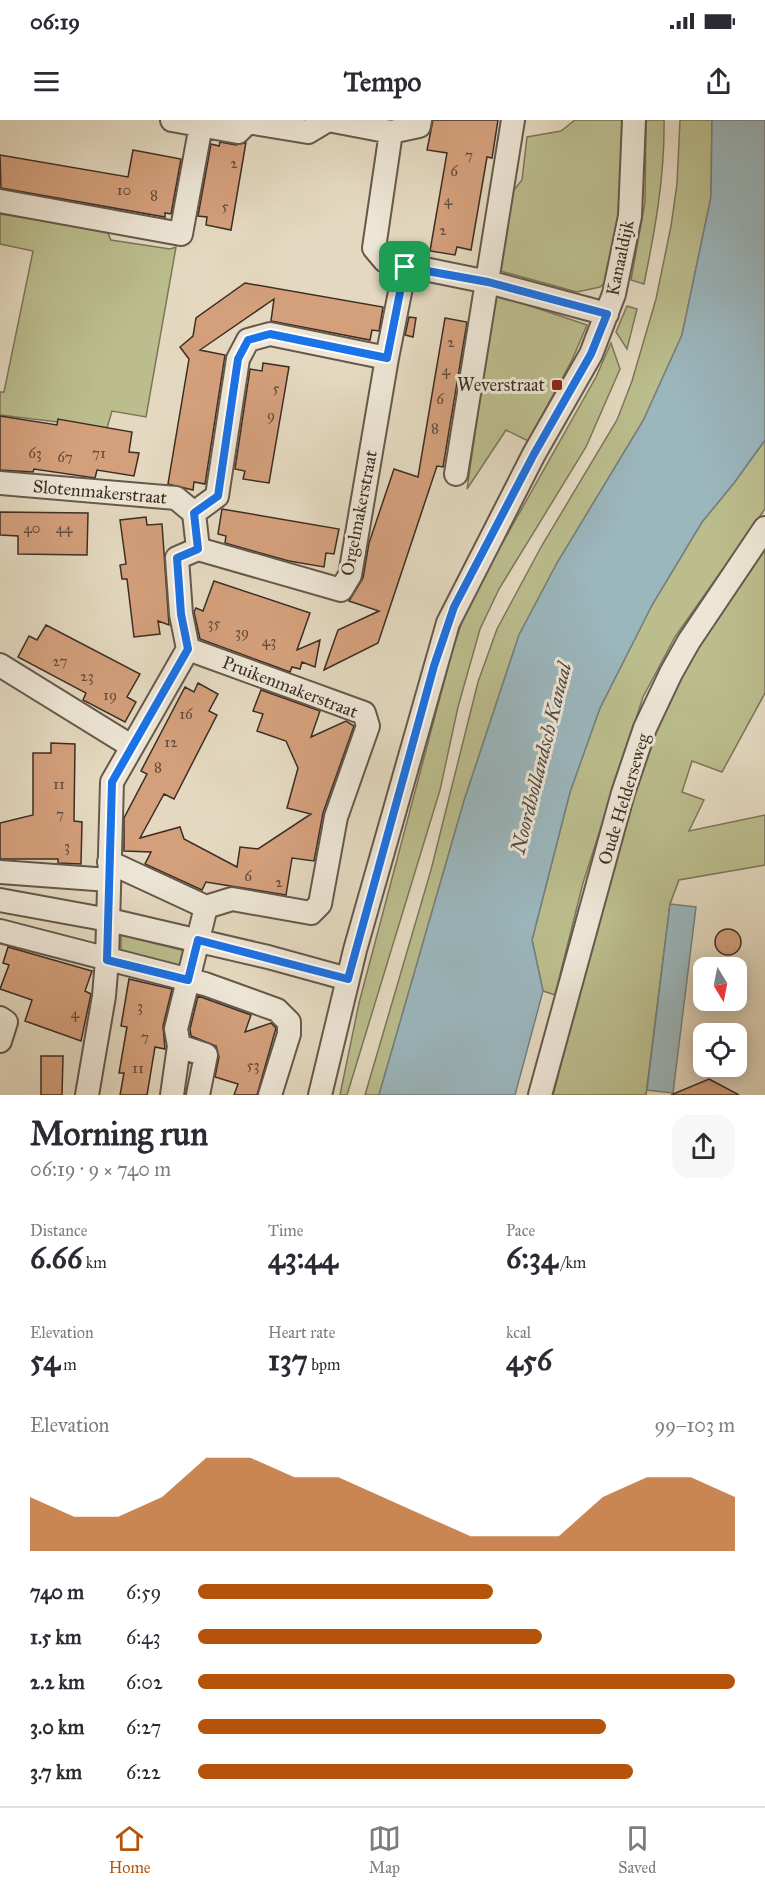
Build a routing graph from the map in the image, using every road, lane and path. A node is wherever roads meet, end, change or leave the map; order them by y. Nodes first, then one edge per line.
1 (172, 120) edge
2 (328, 120) edge
3 (420, 120) edge
4 (513, 120) edge
5 (634, 120) edge
6 (201, 125) junction
7 (392, 132) junction
8 (0, 201) edge
9 (405, 267) junction
10 (488, 282) junction
11 (607, 314) junction
12 (387, 358) junction
13 (456, 474) dead end
14 (0, 483) edge
15 (194, 513) junction
16 (765, 528) edge
17 (198, 549) junction
18 (188, 649) junction
19 (0, 665) edge
20 (131, 746) junction
21 (109, 871) junction
22 (0, 872) edge
23 (0, 900) edge
24 (206, 906) junction
25 (109, 920) junction
26 (0, 931) edge
27 (198, 940) junction
28 (107, 960) junction
29 (348, 979) junction
30 (188, 980) junction
31 (0, 1018) edge
32 (0, 1041) edge
33 (179, 1046) junction
34 (87, 1095) edge
35 (172, 1095) edge
36 (198, 1095) edge
37 (270, 1095) edge
38 (320, 1095) edge
39 (540, 1095) edge

1 - 6 street
2 - 6 street
2 - 7 street
3 - 7 street
4 - 10 street
5 - 11 street, Kanaaldijk
6 - 8 street
7 - 9 street
9 - 10 street
9 - 12 street, Orgelmakerstraat
10 - 11 street
10 - 13 street
11 - 29 street, Kanaaldijk
12 - 15 street
12 - 17 street, Orgelmakerstraat
14 - 15 street, Slotenmakerstraat
15 - 17 street
16 - 39 street, Oude Helderseweg
17 - 18 street
18 - 20 street
18 - 24 street, Pruikenmakerstraat
19 - 20 street
20 - 21 street
21 - 22 street
21 - 24 street
21 - 25 street
23 - 25 street
24 - 27 street
25 - 27 street
25 - 28 street
26 - 28 street
27 - 29 street
27 - 30 street
28 - 30 street
28 - 34 street
29 - 38 street, Kanaaldijk
30 - 33 street
30 - 37 street
31 - 32 street
33 - 35 street
33 - 36 street

